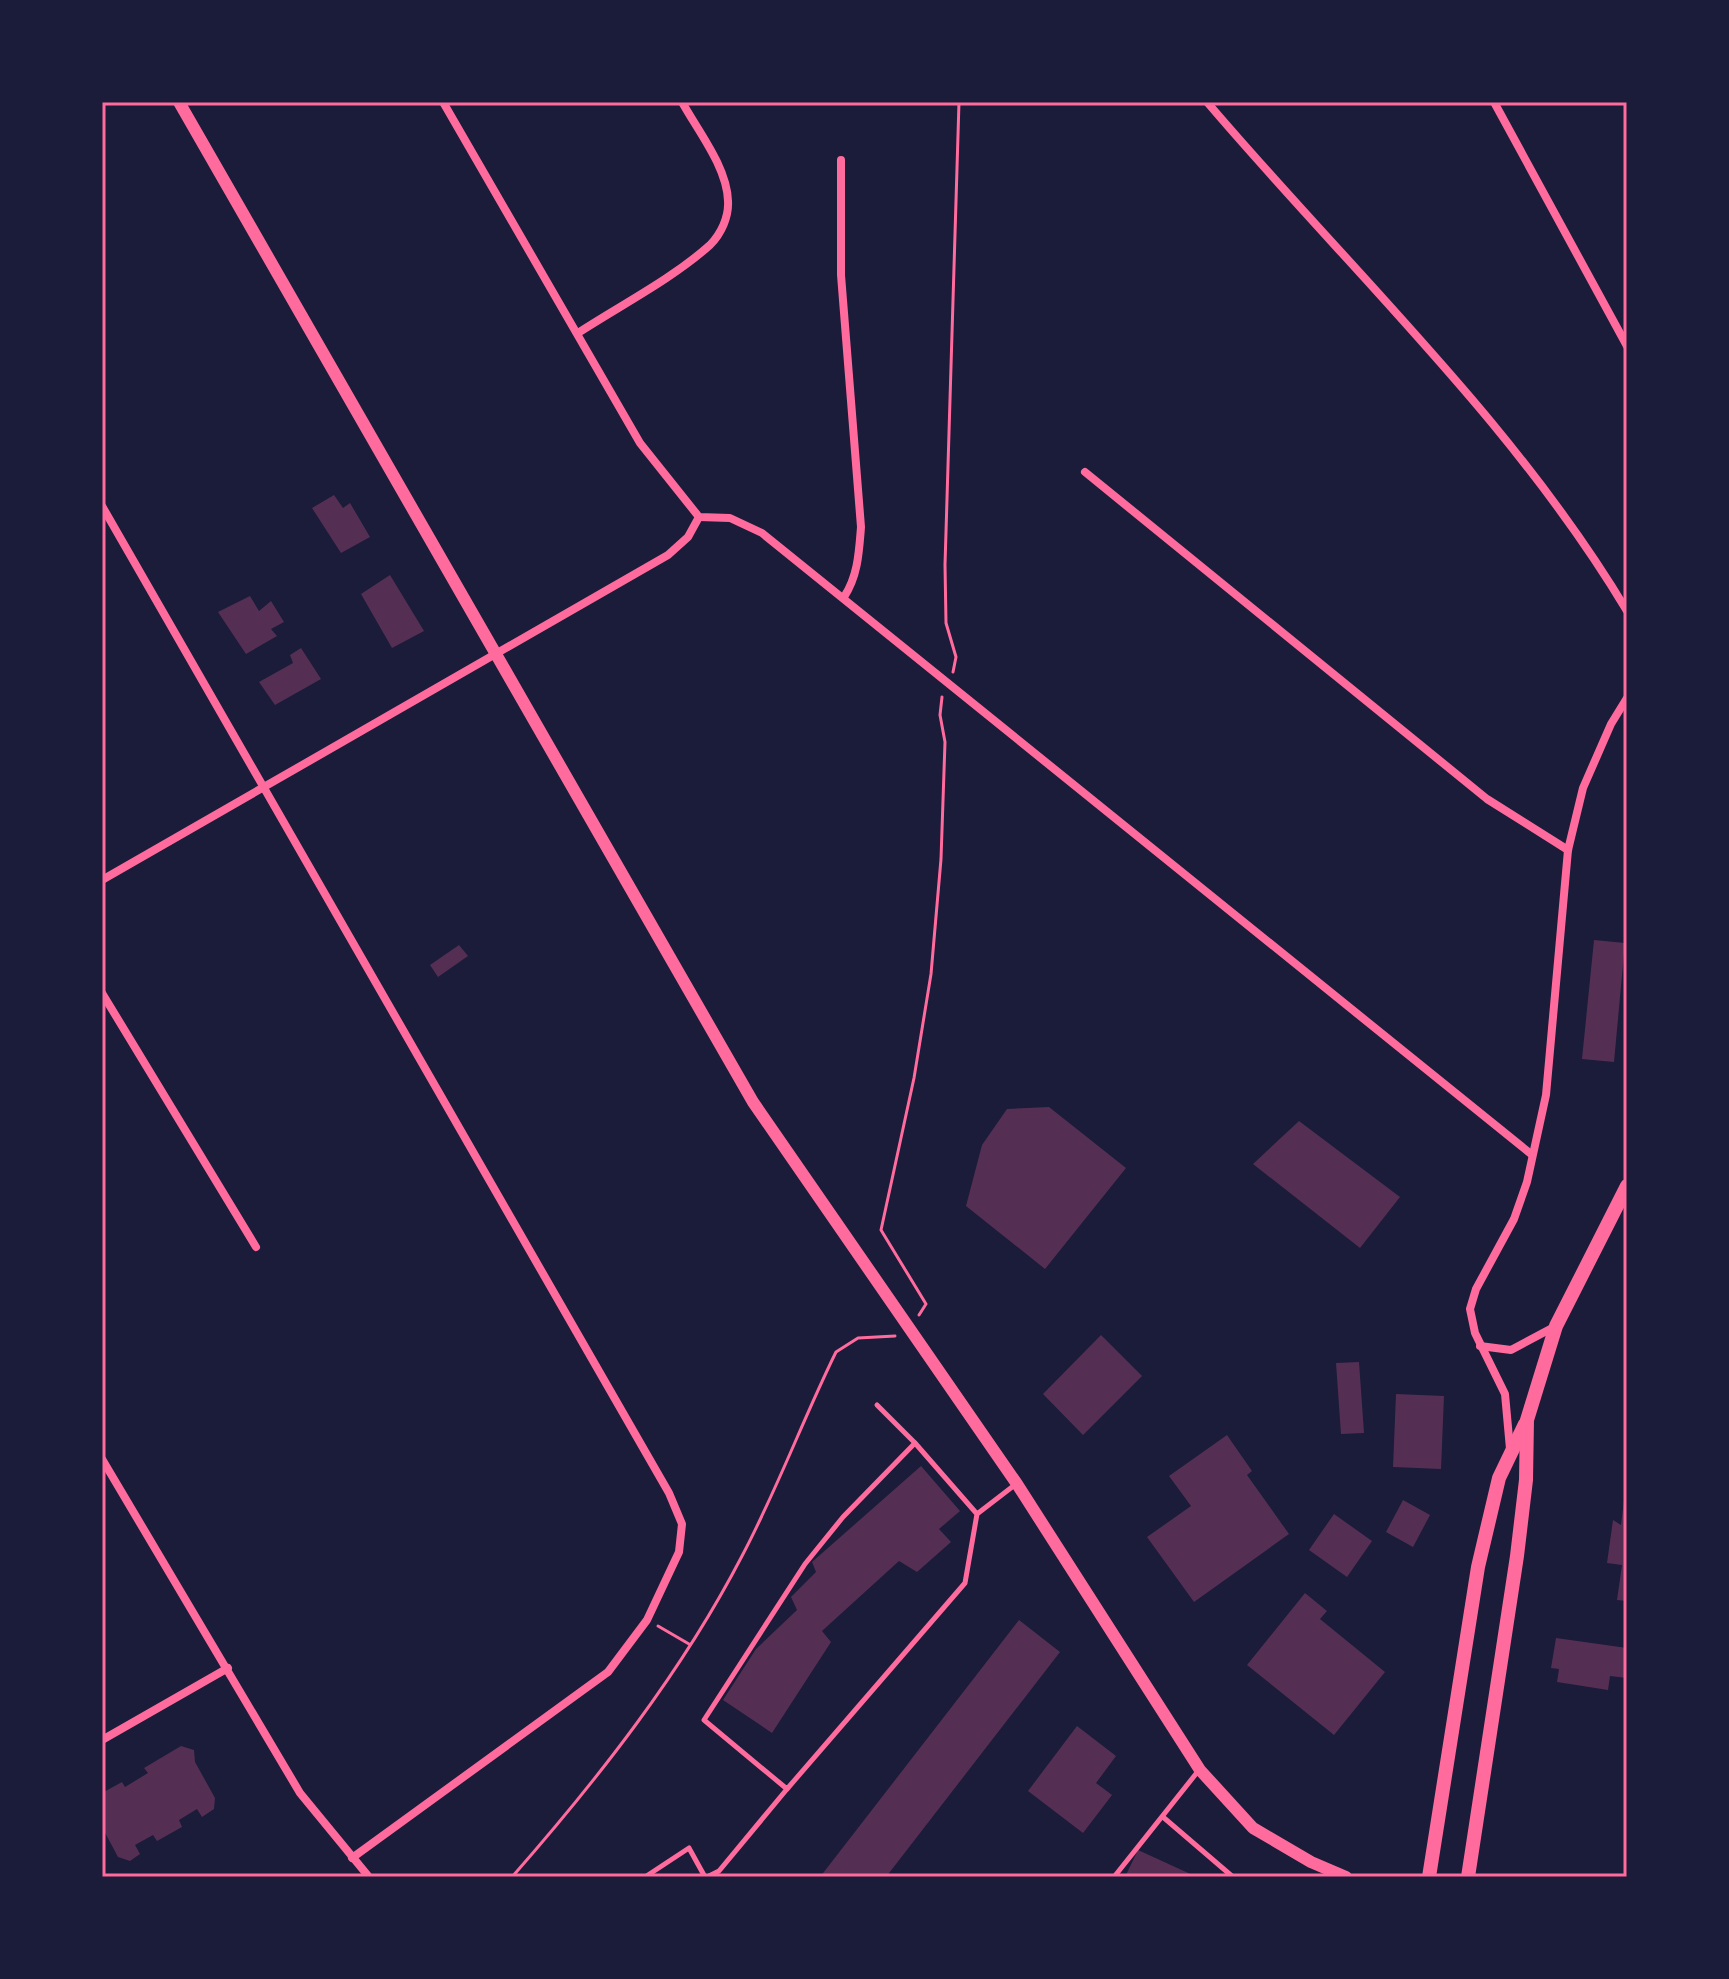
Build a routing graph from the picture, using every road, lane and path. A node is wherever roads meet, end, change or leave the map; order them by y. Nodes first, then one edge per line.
1 (179, 102) edge
2 (443, 102) edge
3 (682, 102) edge
4 (959, 102) edge
5 (1207, 102) edge
6 (1494, 102) edge
7 (841, 160) dead end
8 (578, 333) junction
9 (1627, 346) edge
10 (1085, 472) dead end
11 (102, 506) edge
12 (699, 517) junction
13 (844, 597) junction
14 (1627, 611) edge
15 (493, 654) junction
16 (954, 670) dead end
17 (943, 696) dead end
18 (1627, 698) edge
19 (264, 789) junction
20 (1568, 850) junction
21 (102, 880) edge
22 (102, 993) edge
23 (1531, 1154) junction
24 (1627, 1186) edge
25 (256, 1247) dead end
26 (918, 1315) dead end
27 (1556, 1326) junction
28 (894, 1337) dead end
29 (1480, 1346) junction
30 (877, 1405) dead end
31 (1527, 1420) junction
32 (915, 1443) junction
33 (1510, 1451) junction
34 (102, 1459) edge
35 (1017, 1484) junction
36 (977, 1514) junction
37 (647, 1620) junction
38 (689, 1644) junction
39 (228, 1668) junction
40 (102, 1740) edge
41 (1200, 1770) junction
42 (787, 1789) junction
43 (1163, 1817) junction
44 (352, 1858) junction
45 (369, 1877) edge
46 (512, 1877) edge
47 (645, 1877) edge
48 (706, 1877) edge
49 (1114, 1877) edge
50 (1233, 1877) edge
51 (1346, 1877) edge
52 (1429, 1877) edge
53 (1468, 1877) edge

1 - 15 street
2 - 8 street
3 - 8 street
4 - 16 path
5 - 14 street
6 - 9 street
7 - 13 street
8 - 12 street
10 - 20 street
11 - 19 street
12 - 13 street
12 - 15 street
13 - 23 street
15 - 19 street
15 - 35 street
17 - 26 path
18 - 20 street
19 - 21 street
19 - 37 street
20 - 23 street
22 - 25 street
23 - 29 street
24 - 27 main road
27 - 29 street
27 - 31 main road
28 - 38 path
29 - 33 street
30 - 32 lane
31 - 33 main road
31 - 53 main road
32 - 36 lane
32 - 42 lane
33 - 52 main road
34 - 39 street
35 - 36 lane
35 - 41 street
36 - 42 lane
37 - 38 path
37 - 44 street
38 - 46 path
39 - 40 street
39 - 44 street
41 - 43 lane
41 - 51 street
42 - 48 lane
43 - 49 lane
43 - 50 lane
44 - 45 street
47 - 48 lane

